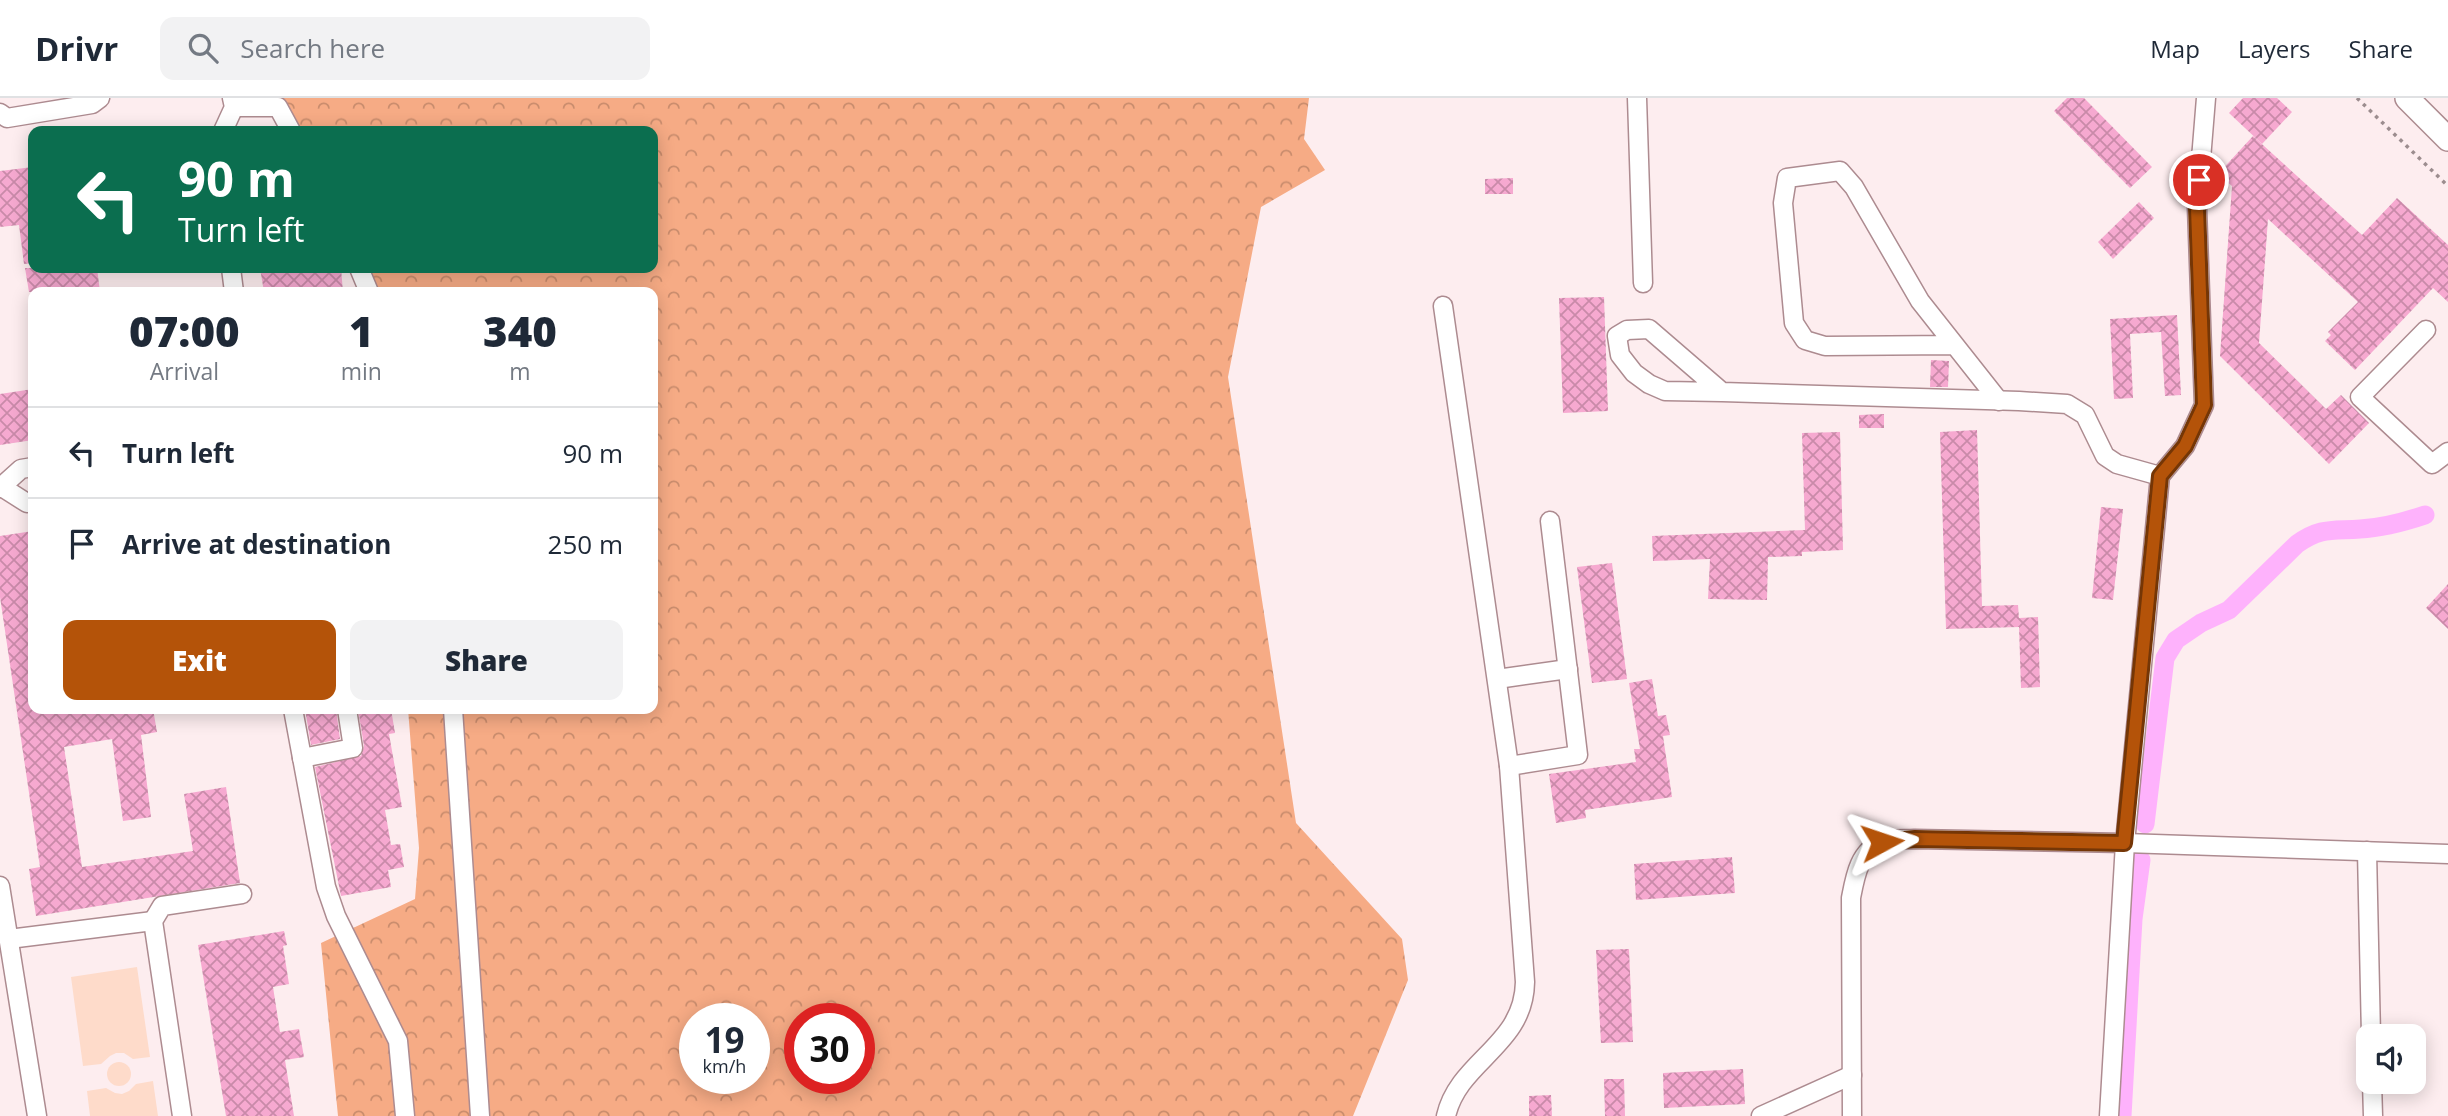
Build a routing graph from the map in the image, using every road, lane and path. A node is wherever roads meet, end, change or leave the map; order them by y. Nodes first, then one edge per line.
1 (100, 98) edge
2 (1637, 98) edge
3 (2206, 98) edge
4 (2357, 98) edge
5 (2407, 98) edge
6 (233, 103) edge
7 (0, 113) edge
8 (225, 126) edge
9 (288, 126) edge
10 (2448, 139) edge
11 (2448, 186) edge
12 (1643, 283) dead end
13 (1443, 306) dead end
14 (2426, 330) dead end
15 (1954, 345) junction
16 (1722, 392) junction
17 (1999, 401) junction
18 (2448, 452) edge
19 (28, 468) edge
20 (2160, 476) junction
21 (1, 488) edge
22 (28, 503) edge
23 (1550, 521) dead end
24 (1568, 669) junction
25 (1497, 679) junction
26 (294, 714) edge
27 (348, 714) edge
28 (453, 714) edge
29 (302, 758) junction
30 (1509, 766) junction
31 (2124, 843) junction
32 (2367, 850) junction
33 (2448, 854) edge
34 (0, 886) edge
35 (242, 894) dead end
36 (153, 921) junction
37 (9, 939) junction
38 (2371, 1024) edge
39 (1852, 1075) junction
40 (2372, 1094) edge
41 (37, 1116) edge
42 (182, 1116) edge
43 (405, 1116) edge
44 (480, 1116) edge
45 (1446, 1116) edge
46 (1761, 1116) edge
47 (1852, 1116) edge
48 (2109, 1116) edge
49 (2373, 1116) edge

1 - 7 street
2 - 12 street
3 - 20 street
4 - 11 path
5 - 10 main road
6 - 8 street
6 - 9 street
13 - 25 street
14 - 18 street
15 - 15 street
15 - 17 street
16 - 16 street
16 - 17 street
17 - 20 street
19 - 21 street
20 - 31 street
21 - 22 street
23 - 24 street
24 - 25 street
24 - 30 street
25 - 30 street
26 - 29 street
27 - 29 street
28 - 44 street
29 - 43 street
30 - 45 street
31 - 32 street
31 - 39 street
31 - 48 street
32 - 33 street
32 - 38 street
34 - 37 street
35 - 36 street
36 - 37 street
36 - 42 street
37 - 41 street
39 - 46 street
39 - 47 street
40 - 49 street

